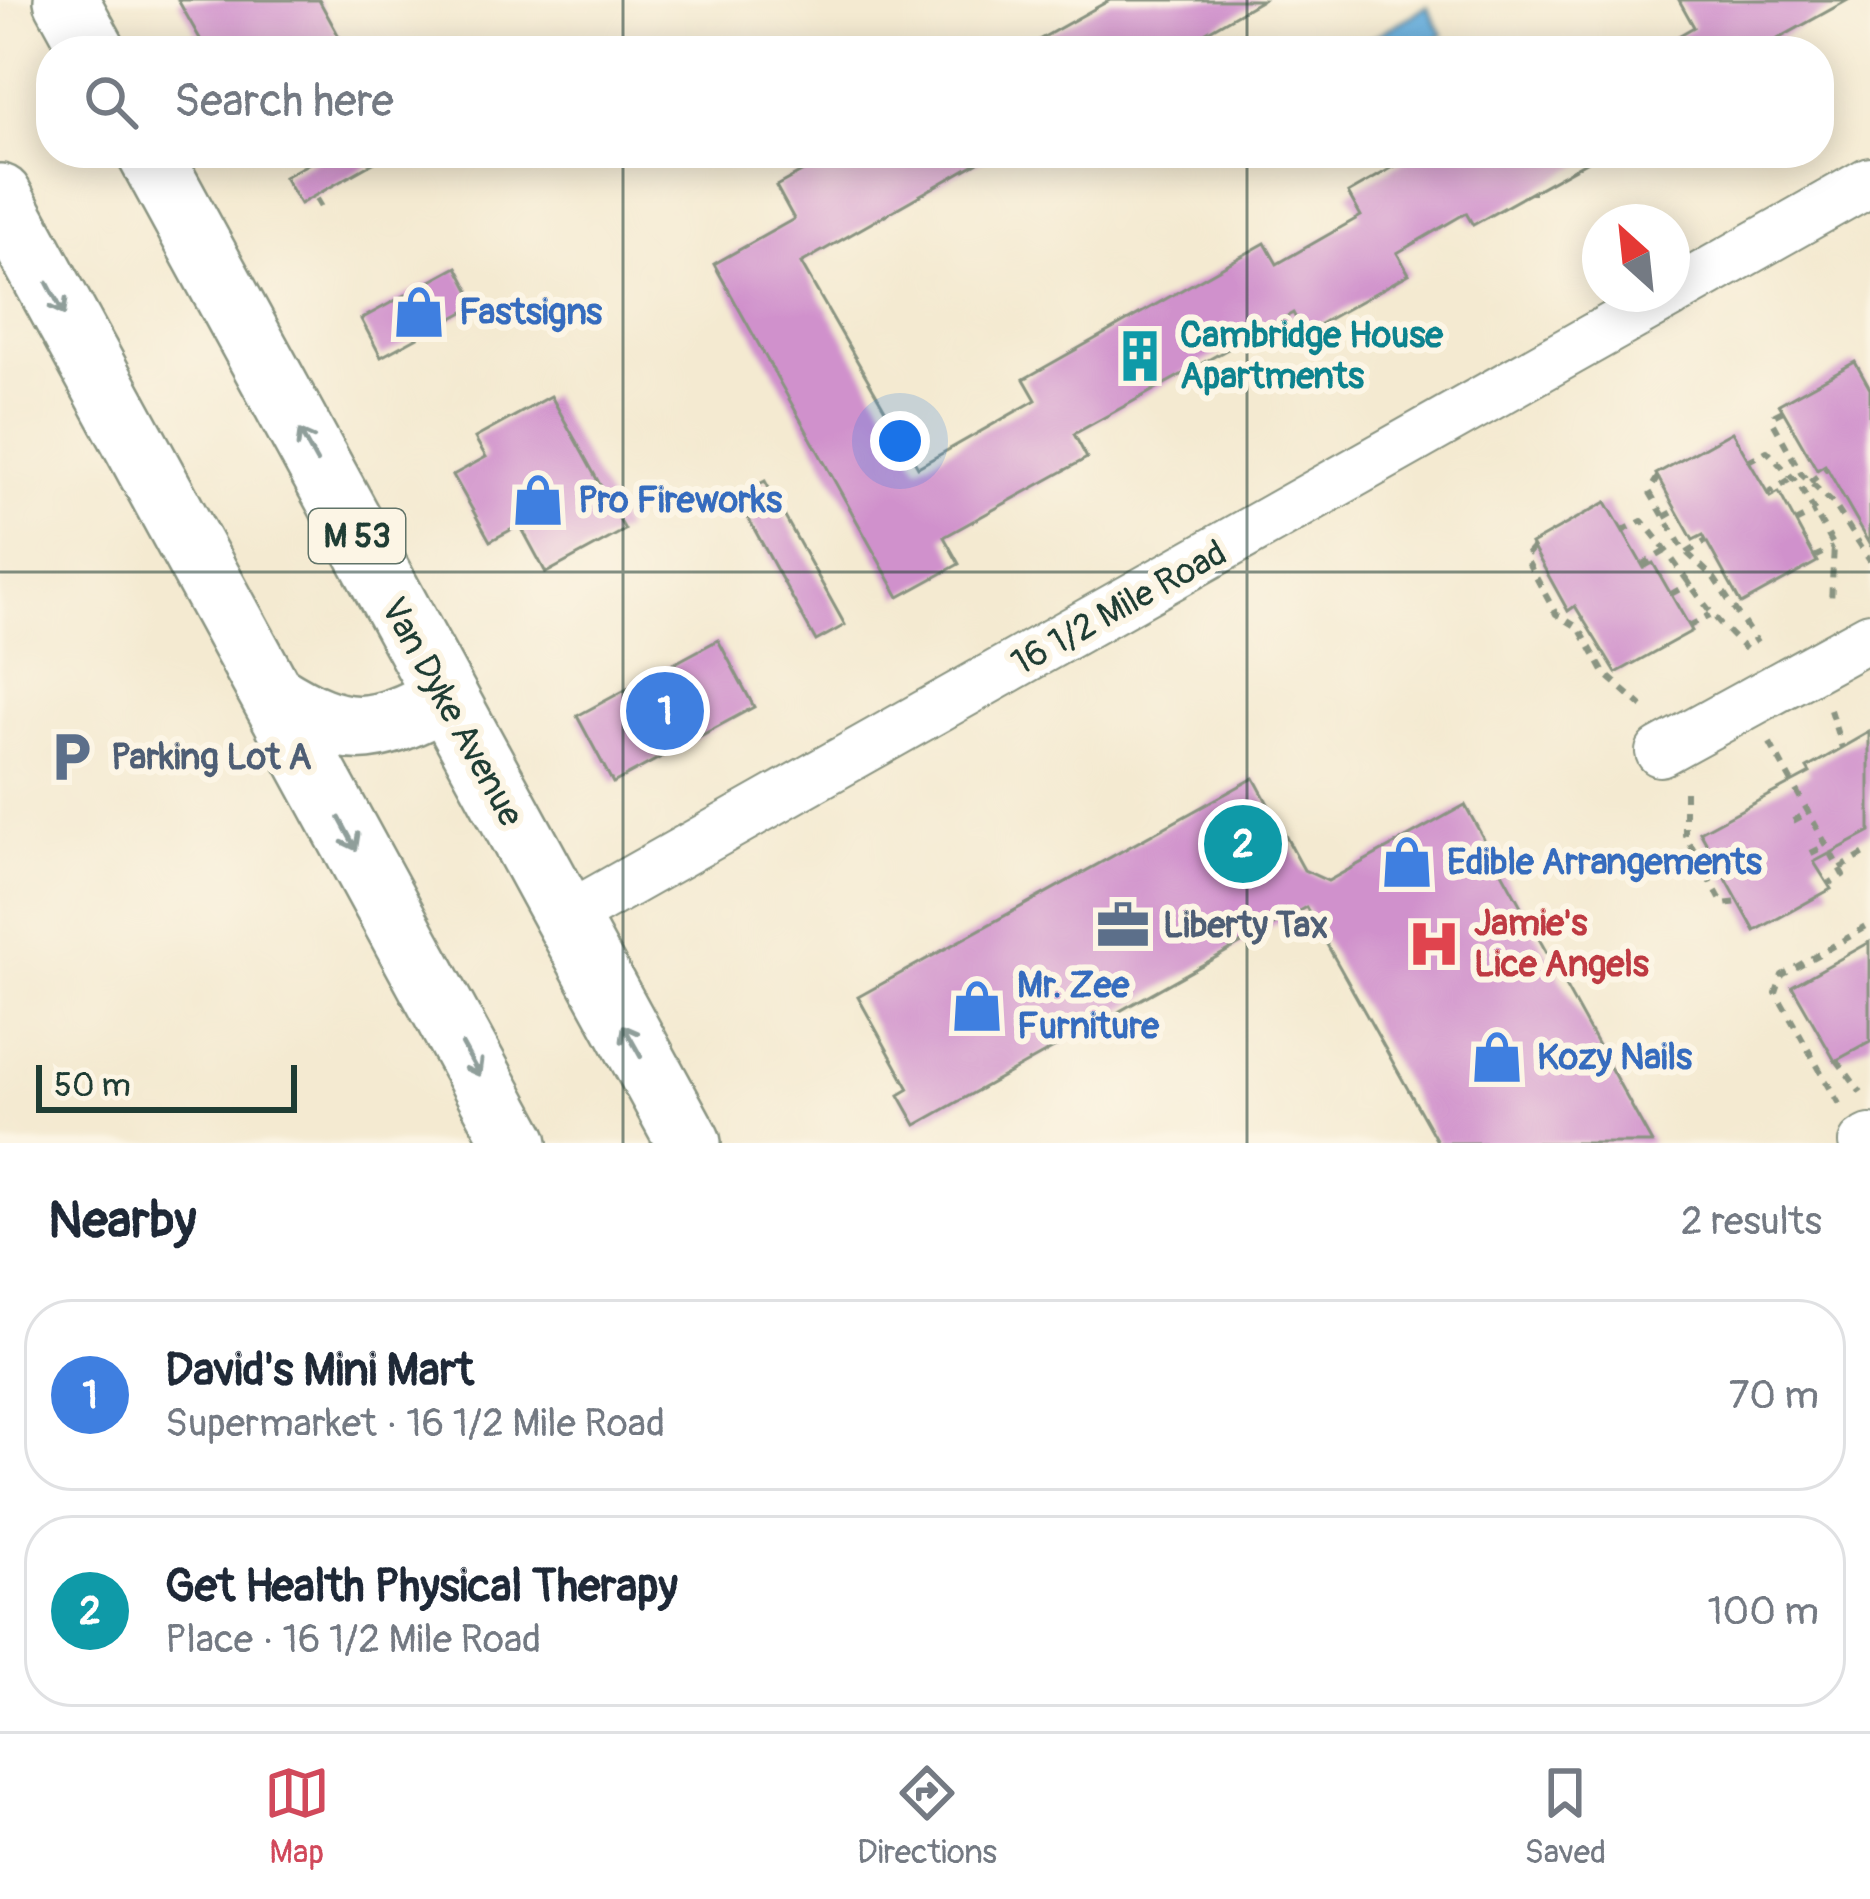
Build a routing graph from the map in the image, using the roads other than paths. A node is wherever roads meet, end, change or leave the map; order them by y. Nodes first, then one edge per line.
1 (66, 0) edge
2 (86, 36) edge
3 (157, 168) edge
4 (1870, 181) edge
5 (0, 196) edge
6 (1690, 283) edge
7 (1639, 312) edge
8 (1870, 637) edge
9 (272, 694) junction
10 (445, 698) junction
11 (1672, 771) road end
12 (565, 918) junction
13 (516, 1143) edge
14 (689, 1143) edge

1 - 2 main road
10 -> 3 main road, Van Dyke Avenue / M 53
4 - 6 street, 16 1/2 Mile Road
5 -> 9 main road
7 - 12 street, 16 1/2 Mile Road
8 - 11 street
9 - 10 main road
9 -> 13 main road
10 - 12 main road, Van Dyke Avenue / M 53
14 -> 12 main road, Van Dyke Avenue / M 53

